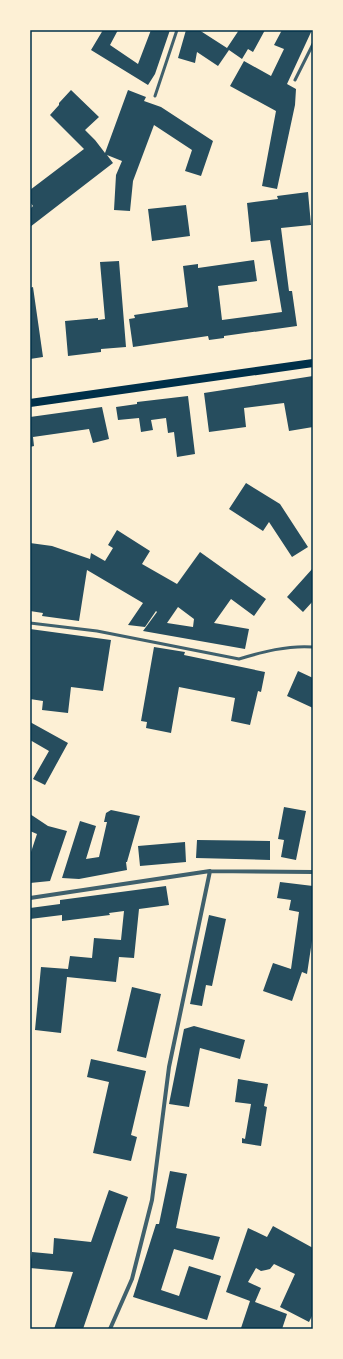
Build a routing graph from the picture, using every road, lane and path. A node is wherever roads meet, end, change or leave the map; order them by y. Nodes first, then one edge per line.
1 (177, 30) edge
2 (313, 44) edge
3 (295, 80) dead end
4 (155, 96) dead end
5 (313, 363) edge
6 (30, 403) edge
7 (30, 623) edge
8 (313, 648) edge
9 (210, 872) junction
10 (313, 872) edge
11 (30, 898) edge
12 (110, 1329) edge

1 - 4 lane
2 - 3 lane
5 - 6 main road
7 - 8 lane
9 - 10 street
9 - 11 street
9 - 12 street

